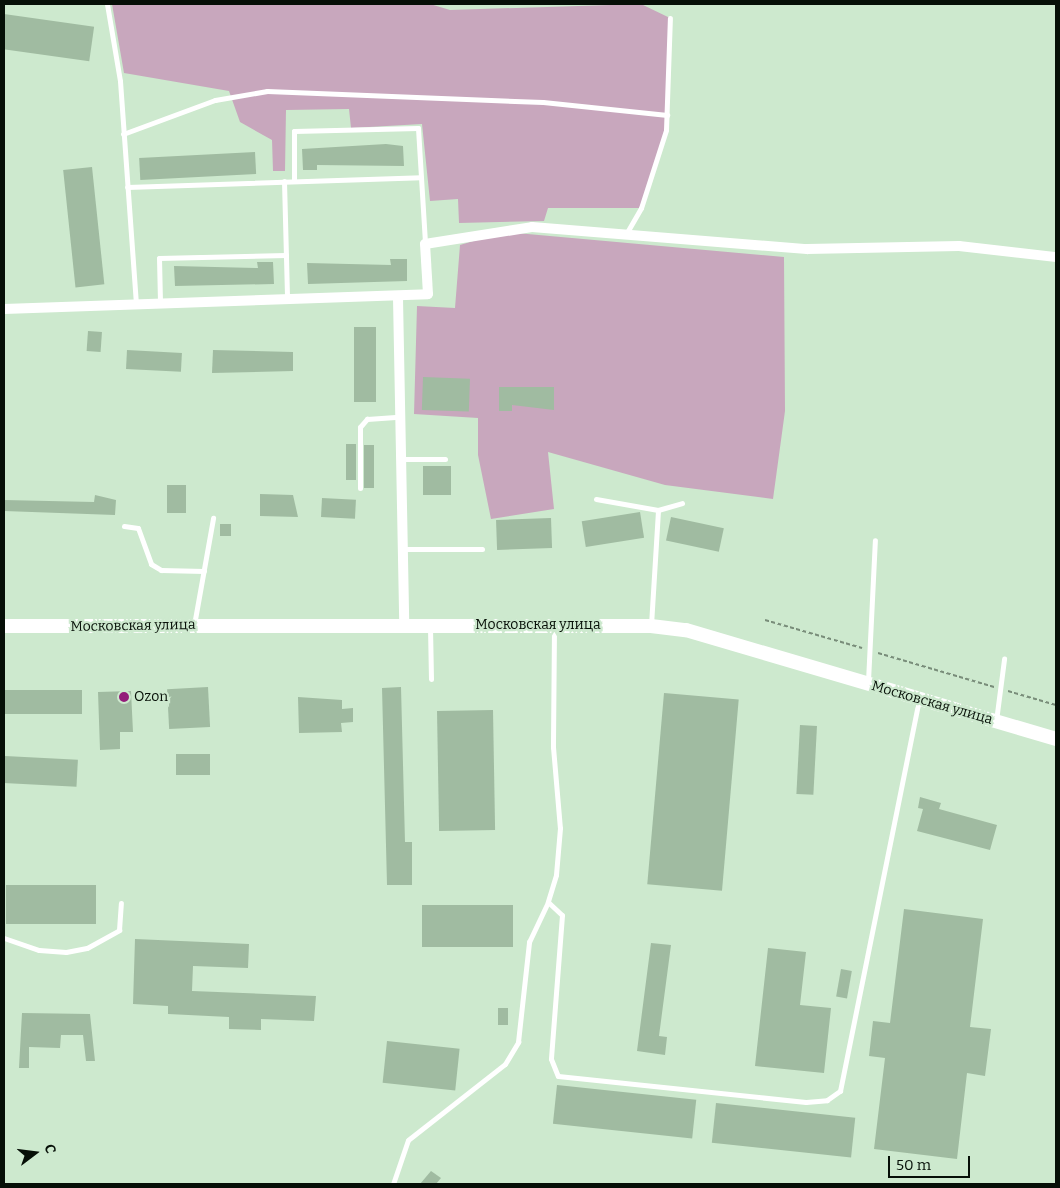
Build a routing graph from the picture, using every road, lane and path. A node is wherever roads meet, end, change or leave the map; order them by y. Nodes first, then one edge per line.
1 (107, 4) edge
2 (670, 18) dead end
3 (667, 115) junction
4 (124, 134) junction
5 (421, 177) junction
6 (284, 181) junction
7 (294, 181) junction
8 (127, 187) junction
9 (625, 236) junction
10 (425, 244) junction
11 (286, 255) junction
12 (1056, 257) edge
13 (287, 297) junction
14 (398, 298) junction
15 (136, 302) junction
16 (160, 302) junction
17 (4, 309) edge
18 (399, 417) junction
19 (445, 459) dead end
20 (400, 460) junction
21 (360, 488) dead end
22 (596, 500) dead end
23 (682, 503) dead end
24 (658, 510) junction
25 (213, 518) dead end
26 (124, 526) dead end
27 (875, 540) dead end
28 (482, 548) dead end
29 (402, 549) junction
30 (204, 571) junction
31 (765, 620) dead end
32 (404, 624) junction
33 (430, 624) junction
34 (554, 625) junction
35 (4, 626) edge
36 (194, 626) junction
37 (651, 626) junction
38 (870, 650) junction
39 (1004, 659) dead end
40 (431, 679) dead end
41 (868, 684) junction
42 (1002, 689) junction
43 (919, 699) junction
44 (1056, 705) edge
45 (996, 721) junction
46 (1056, 739) edge
47 (548, 902) junction
48 (122, 904) dead end
49 (4, 938) edge
50 (393, 1184) edge

1 - 4 lane
2 - 3 lane
3 - 4 lane
3 - 9 lane
4 - 8 lane
5 - 7 lane
5 - 7 lane
5 - 10 lane
6 - 7 lane
6 - 8 lane
6 - 11 lane
8 - 15 lane
9 - 10 street
9 - 12 street
10 - 14 street
11 - 13 lane
11 - 16 lane
13 - 14 street
13 - 16 street
14 - 18 street
15 - 16 street
15 - 17 street
18 - 20 street
18 - 21 lane
19 - 20 lane
20 - 29 street
22 - 24 lane
23 - 24 lane
24 - 37 lane
25 - 30 lane
26 - 30 lane
27 - 38 lane
28 - 29 lane
29 - 32 street
30 - 36 lane
31 - 38 path
32 - 33 main road, Московская улица
32 - 36 main road, Московская улица
33 - 34 main road, Московская улица
33 - 40 lane
34 - 37 main road, Московская улица
34 - 47 lane
35 - 36 main road, Московская улица
37 - 41 main road, Московская улица
38 - 41 lane
38 - 42 path
39 - 42 lane
41 - 43 main road, Московская улица
42 - 44 path
42 - 45 lane
43 - 45 main road, Московская улица
43 - 47 lane
45 - 46 main road, Московская улица
47 - 50 lane
48 - 49 lane

